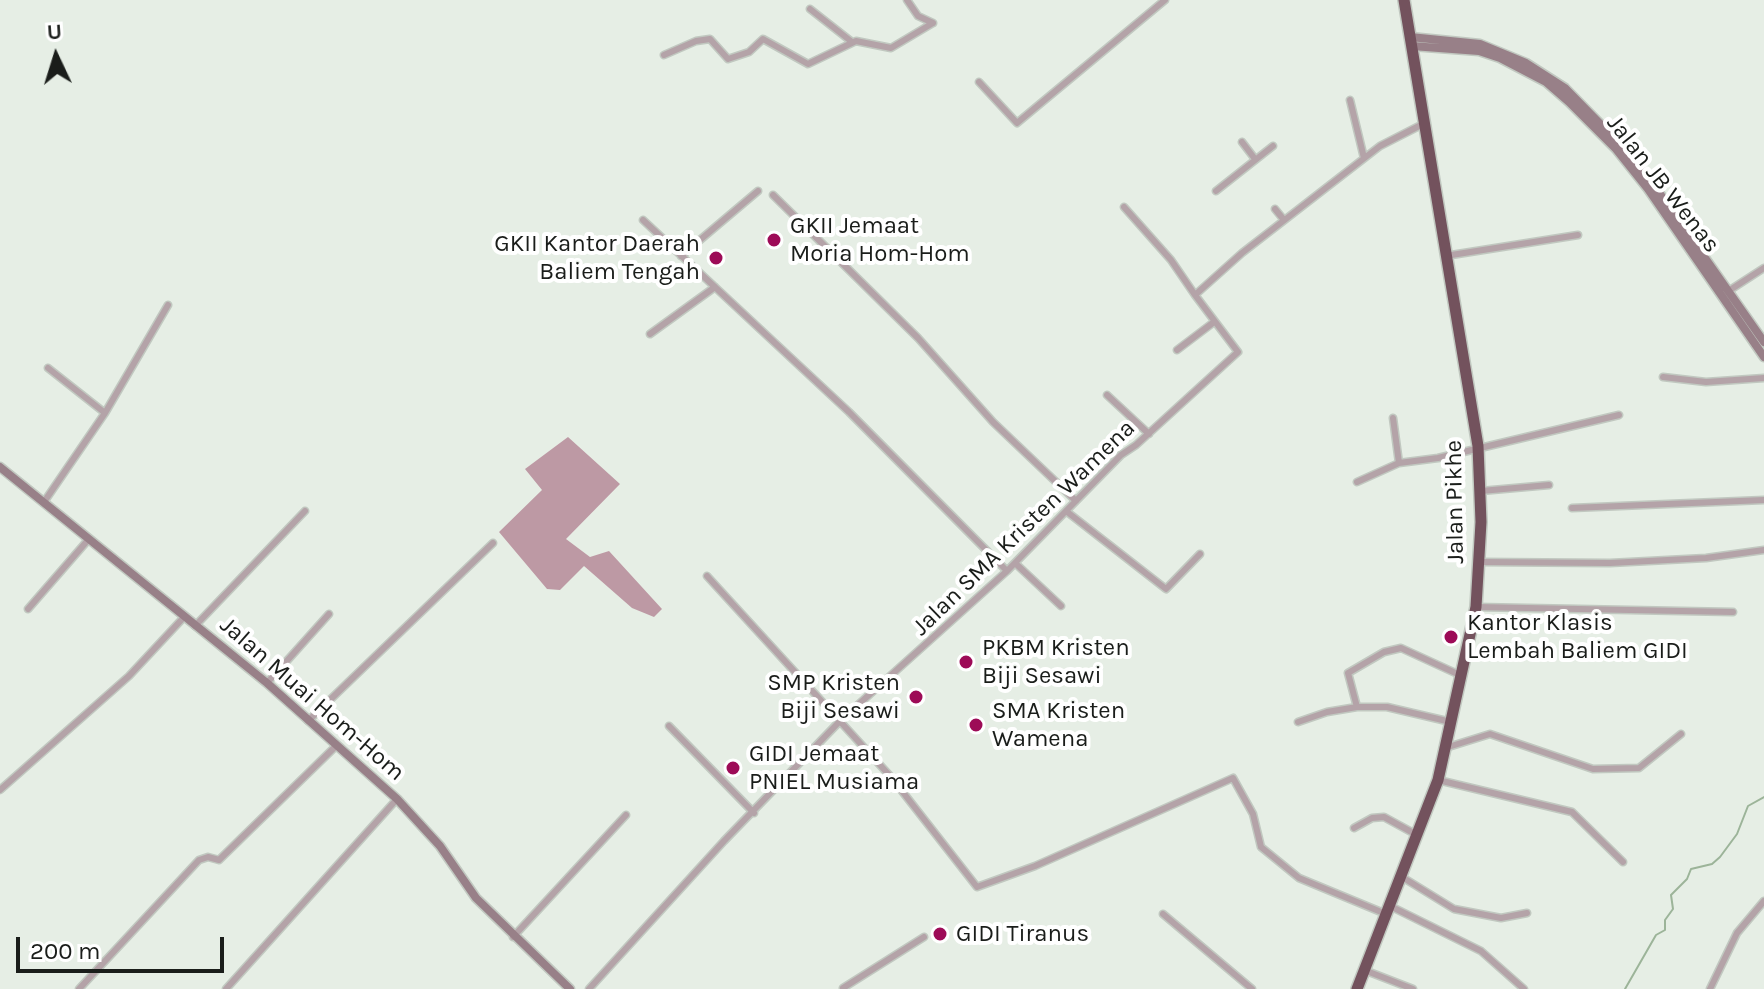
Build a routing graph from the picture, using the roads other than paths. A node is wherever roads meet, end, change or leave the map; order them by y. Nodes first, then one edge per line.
1 (907, 0) edge
2 (1165, 0) edge
3 (1404, 0) edge
4 (810, 9) dead end
5 (1411, 41) junction
6 (852, 42) junction
7 (664, 55) dead end
8 (979, 82) dead end
9 (1350, 100) dead end
10 (1424, 124) junction
11 (1242, 142) dead end
12 (1273, 146) dead end
13 (1618, 147) junction
14 (1364, 158) junction
15 (1255, 159) junction
16 (758, 191) dead end
17 (1216, 191) dead end
18 (773, 195) dead end
19 (1124, 207) dead end
20 (1275, 209) dead end
21 (643, 220) dead end
22 (1284, 220) junction
23 (1578, 235) dead end
24 (681, 256) junction
25 (1445, 256) junction
26 (1764, 268) edge
27 (715, 287) junction
28 (1730, 290) junction
29 (1195, 295) junction
30 (168, 305) dead end
31 (1214, 322) junction
32 (1752, 331) junction
33 (650, 334) dead end
34 (1764, 342) edge
35 (1177, 350) dead end
36 (1764, 357) edge
37 (48, 368) dead end
38 (1663, 377) dead end
39 (1764, 378) edge
40 (1107, 395) dead end
41 (105, 413) junction
42 (1619, 415) dead end
43 (1393, 418) dead end
44 (1149, 434) junction
45 (1478, 446) junction
46 (1399, 463) junction
47 (0, 467) edge
48 (1357, 482) dead end
49 (1549, 485) dead end
50 (1481, 491) junction
51 (1764, 500) edge
52 (1076, 501) junction
53 (44, 502) junction
54 (1572, 508) dead end
55 (305, 511) dead end
56 (1066, 511) junction
57 (88, 540) junction
58 (493, 543) dead end
59 (1764, 550) edge
60 (1200, 554) dead end
61 (1479, 562) junction
62 (1015, 563) junction
63 (1007, 571) junction
64 (707, 576) dead end
65 (1061, 606) dead end
66 (1476, 607) junction
67 (28, 609) dead end
68 (1733, 612) dead end
69 (329, 614) dead end
70 (185, 616) junction
71 (195, 626) junction
72 (1462, 676) junction
73 (267, 683) junction
74 (1357, 707) junction
75 (308, 721) junction
76 (840, 721) junction
77 (1298, 722) dead end
78 (1451, 722) junction
79 (669, 726) dead end
80 (1681, 734) dead end
81 (337, 745) junction
82 (1445, 748) junction
83 (1438, 780) junction
84 (0, 790) edge
85 (397, 799) junction
86 (754, 813) junction
87 (626, 815) dead end
88 (1354, 828) dead end
89 (1417, 835) junction
90 (1623, 862) dead end
91 (1402, 877) junction
92 (1764, 901) edge
93 (1388, 910) junction
94 (1527, 913) dead end
95 (1163, 914) dead end
96 (513, 937) junction
97 (924, 937) dead end
98 (1364, 970) junction
99 (1249, 988) edge
100 (79, 989) edge
101 (226, 989) edge
102 (570, 989) edge
103 (589, 989) edge
104 (842, 989) edge
105 (1357, 989) edge
106 (1413, 989) edge
107 (1524, 989) edge
108 (1710, 989) edge

1 - 6 street
2 - 8 street
3 - 5 highway, Jalan Pikhe
4 - 6 street
5 - 10 highway, Jalan Pikhe
5 - 13 street, Jalan JB Wenas
6 - 7 street
9 - 14 street
10 - 14 street
10 - 25 highway, Jalan Pikhe
11 - 15 street
12 - 15 street
13 - 28 street, Jalan JB Wenas
13 - 32 street, Jalan JB Wenas
14 - 22 street
15 - 17 street
16 - 24 street
18 - 52 street
19 - 29 street, Jalan SMA Kristen Wamena
20 - 22 street
21 - 24 street
22 - 29 street
23 - 25 street
24 - 27 street
25 - 45 highway, Jalan Pikhe
26 - 28 street
27 - 33 street
27 - 63 street
28 - 32 street, Jalan JB Wenas
29 - 31 street, Jalan SMA Kristen Wamena
30 - 41 street
31 - 35 street
31 - 44 street, Jalan SMA Kristen Wamena
32 - 34 street, Jalan JB Wenas
32 - 36 street, Jalan JB Wenas
37 - 41 street
38 - 39 street
40 - 44 street
41 - 53 street
42 - 45 street
43 - 46 street
44 - 52 street, Jalan SMA Kristen Wamena
45 - 46 street
45 - 50 highway, Jalan Pikhe
46 - 48 street
47 - 53 street, Jalan Muai Hom-Hom
49 - 50 street
50 - 61 highway, Jalan Pikhe
51 - 54 street
52 - 56 street, Jalan SMA Kristen Wamena
53 - 57 street, Jalan Muai Hom-Hom
55 - 71 street
56 - 60 street
56 - 62 street, Jalan SMA Kristen Wamena
57 - 67 street
57 - 70 street, Jalan Muai Hom-Hom
58 - 75 street
59 - 61 street
61 - 66 highway, Jalan Pikhe
62 - 63 street, Jalan SMA Kristen Wamena
62 - 65 street
63 - 76 street, Jalan SMA Kristen Wamena
64 - 76 street
66 - 68 street
66 - 72 highway, Jalan Pikhe
69 - 73 street
70 - 71 street, Jalan Muai Hom-Hom
70 - 84 street
71 - 73 street, Jalan Muai Hom-Hom
72 - 74 street
72 - 78 highway, Jalan Pikhe
73 - 75 street, Jalan Muai Hom-Hom
74 - 77 street
74 - 78 street
75 - 81 street, Jalan Muai Hom-Hom
76 - 86 street, Jalan SMA Kristen Wamena
76 - 93 street
78 - 82 highway, Jalan Pikhe
79 - 86 street
80 - 82 street
81 - 85 street, Jalan Muai Hom-Hom
81 - 100 street
82 - 83 highway, Jalan Pikhe
83 - 89 highway, Jalan Pikhe
83 - 90 street
85 - 96 street, Jalan Muai Hom-Hom
85 - 101 street
86 - 103 street, Jalan SMA Kristen Wamena
87 - 96 street
88 - 89 street
89 - 91 highway, Jalan Pikhe
91 - 93 highway, Jalan Pikhe
91 - 94 street
92 - 108 street
93 - 98 highway, Jalan Pikhe
93 - 107 street
95 - 99 street
96 - 102 street, Jalan Muai Hom-Hom
97 - 104 street
98 - 105 highway, Jalan Pikhe
98 - 106 street

